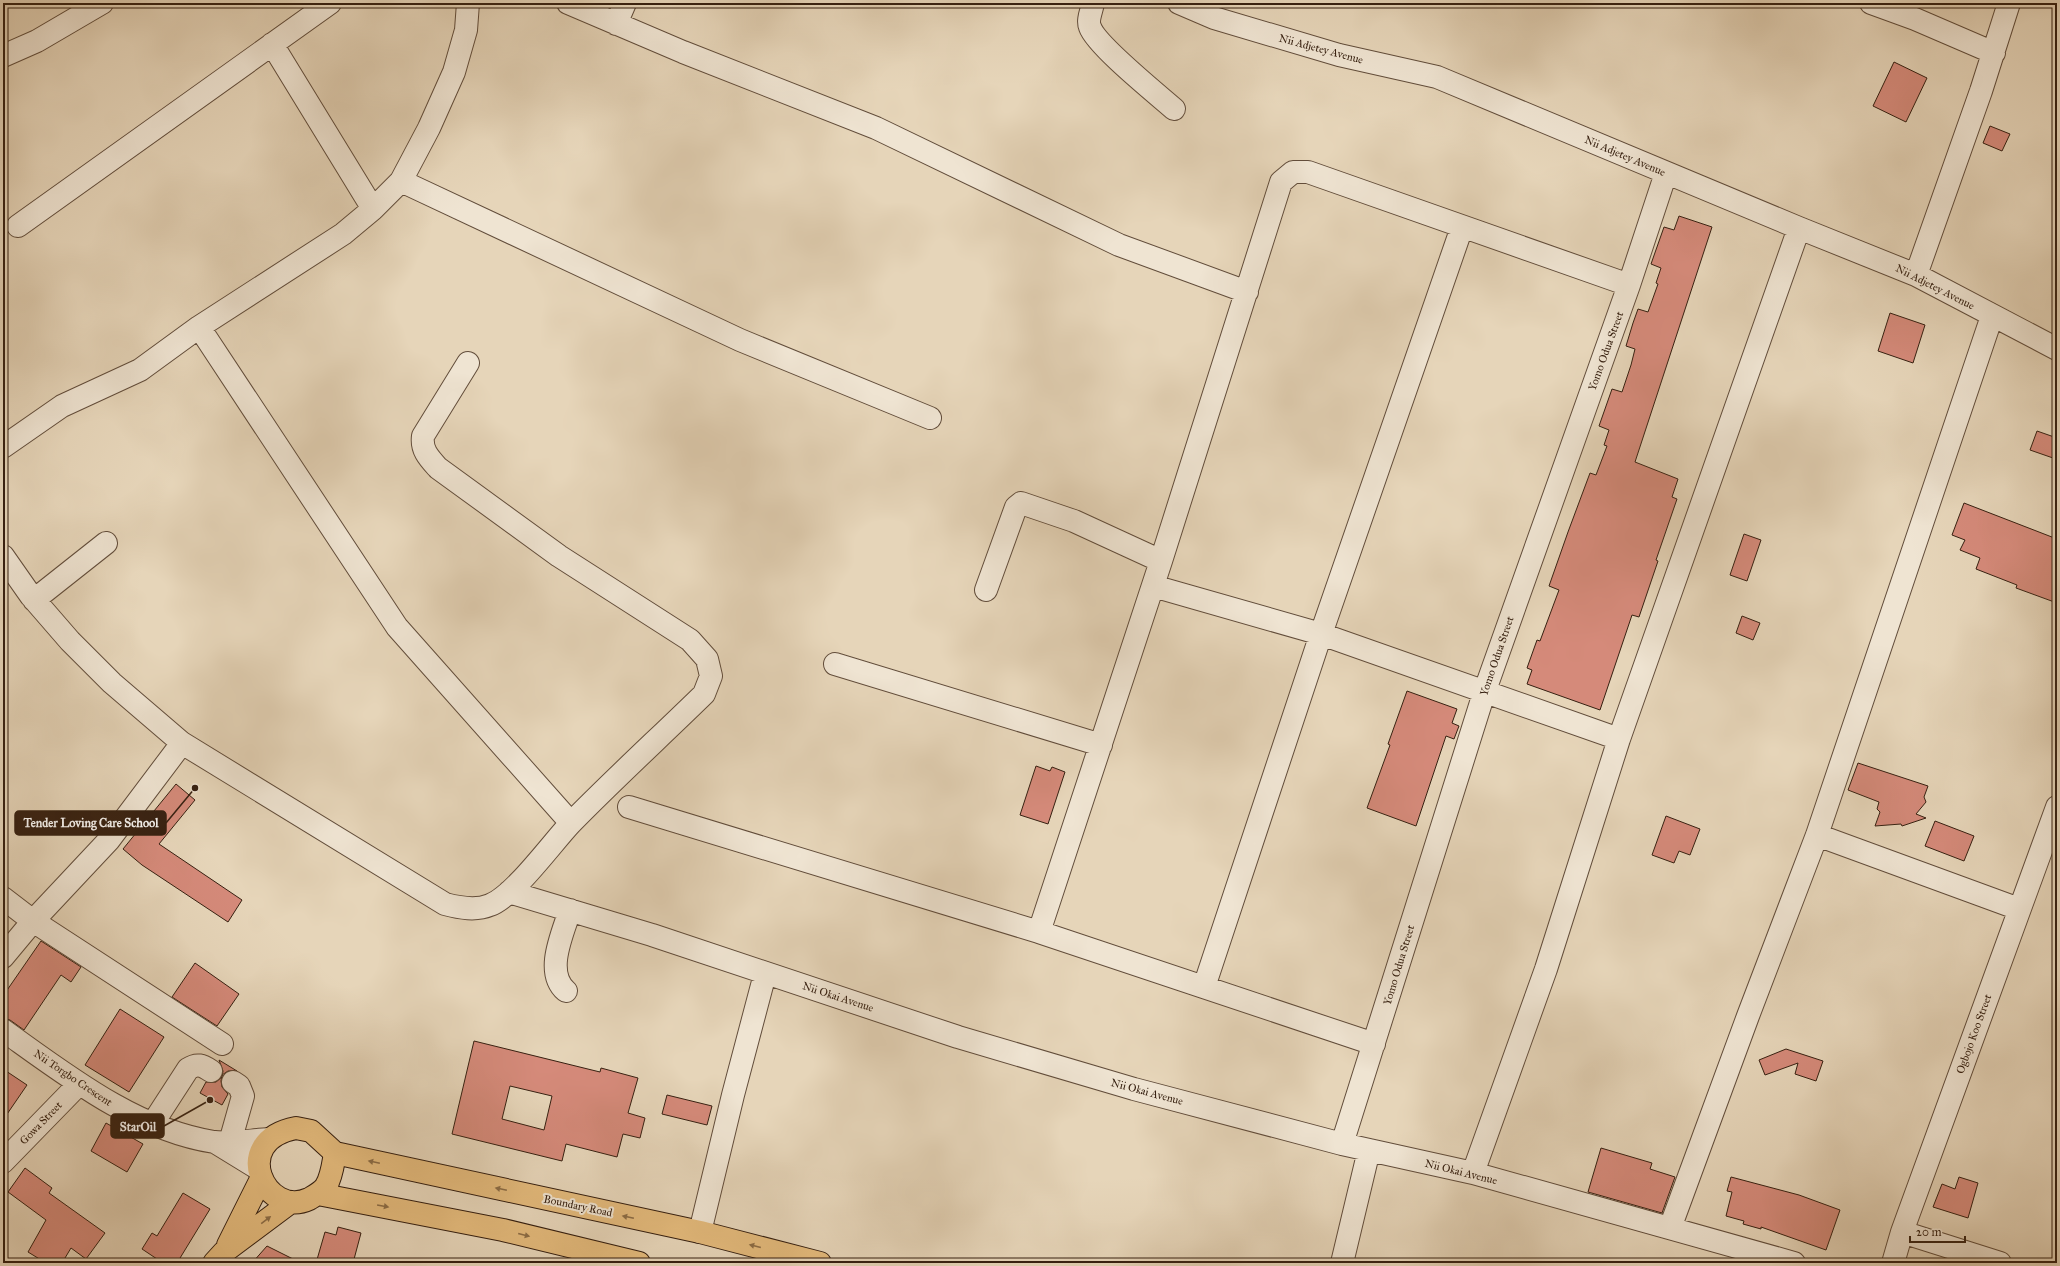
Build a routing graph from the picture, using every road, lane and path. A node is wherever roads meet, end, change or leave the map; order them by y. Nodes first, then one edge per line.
1 (102, 3) edge
2 (330, 3) edge
3 (468, 3) edge
4 (568, 3) edge
5 (625, 3) edge
6 (1093, 3) edge
7 (1179, 3) edge
8 (1871, 3) edge
9 (2009, 3) edge
10 (616, 24) junction
11 (272, 44) junction
12 (1994, 53) junction
13 (3, 56) edge
14 (1174, 110) dead end
15 (1666, 173) junction
16 (401, 181) junction
17 (373, 209) junction
18 (18, 226) dead end
19 (1462, 227) junction
20 (1799, 228) junction
21 (1916, 275) junction
22 (1629, 285) junction
23 (1247, 292) junction
24 (1992, 316) junction
25 (199, 327) junction
26 (2057, 349) edge
27 (468, 363) dead end
28 (930, 418) dead end
29 (3, 448) edge
30 (106, 543) dead end
31 (3, 556) edge
32 (1161, 561) junction
33 (1153, 586) junction
34 (986, 590) dead end
35 (34, 600) junction
36 (1321, 634) junction
37 (835, 664) dead end
38 (1484, 692) junction
39 (1619, 739) junction
40 (182, 743) junction
41 (1101, 745) junction
42 (629, 807) dead end
43 (2057, 807) edge
44 (571, 823) junction
45 (1817, 836) junction
46 (509, 892) junction
47 (3, 898) edge
48 (2019, 909) junction
49 (570, 910) junction
50 (33, 921) junction
51 (1039, 932) junction
52 (3, 957) edge
53 (766, 974) junction
54 (1204, 987) junction
55 (566, 991) dead end
56 (3, 1030) edge
57 (222, 1044) dead end
58 (1374, 1044) junction
59 (211, 1071) dead end
60 (233, 1082) dead end
61 (78, 1084) junction
62 (153, 1123) junction
63 (269, 1139) junction
64 (222, 1142) junction
65 (1342, 1144) junction
66 (1369, 1150) junction
67 (335, 1153) junction
68 (3, 1162) edge
69 (1474, 1173) junction
70 (260, 1174) junction
71 (318, 1194) junction
72 (291, 1202) junction
73 (1670, 1228) junction
74 (700, 1232) junction
75 (1902, 1232) junction
76 (219, 1257) edge
77 (638, 1263) edge
78 (820, 1263) edge
79 (1342, 1263) edge
80 (1794, 1263) edge
81 (1893, 1263) edge
82 (2000, 1263) edge

1 - 13 street
2 - 11 street
3 - 16 street
4 - 10 street
5 - 10 street
6 - 14 street
7 - 15 street, Nii Adjetey Avenue
8 - 12 street
9 - 12 street
10 - 23 street
11 - 17 street
11 - 18 street
12 - 21 street
15 - 20 street, Nii Adjetey Avenue
15 - 22 street, Yomo Odua Street
16 - 17 street
16 - 28 street
17 - 25 street
19 - 22 street
19 - 23 street
19 - 36 street
20 - 21 street, Nii Adjetey Avenue
20 - 39 street
21 - 24 street, Nii Adjetey Avenue
22 - 38 street, Yomo Odua Street
23 - 32 street
24 - 26 street, Nii Adjetey Avenue
24 - 45 street
25 - 29 street
25 - 44 street
27 - 44 street
30 - 35 street
31 - 35 street
32 - 33 street
32 - 34 street
33 - 36 street
33 - 41 street
35 - 40 street
36 - 38 street
36 - 54 street
37 - 41 street
38 - 39 street
38 - 58 street, Yomo Odua Street
39 - 69 street
40 - 46 street
40 - 50 street
41 - 51 street
42 - 51 street
43 - 48 street, Ogbojo Koo Street
44 - 46 street
45 - 48 street
45 - 73 street
46 - 49 street, Nii Okai Avenue
47 - 50 street
48 - 75 street, Ogbojo Koo Street
49 - 53 street, Nii Okai Avenue
49 - 55 street
50 - 52 street
50 - 57 street
51 - 54 street
53 - 65 street, Nii Okai Avenue
53 - 74 street
54 - 58 street
56 - 61 street, Nii Torgbo Crescent
58 - 65 street, Yomo Odua Street
59 - 62 street
60 - 64 street
61 - 62 street, Nii Torgbo Crescent
61 - 68 street, Gowa Street
62 - 64 street, Nii Torgbo Crescent
63 - 64 street
63 - 67 main road
63 - 70 main road
64 - 70 street
65 - 66 street, Nii Okai Avenue
66 - 69 street, Nii Okai Avenue
66 - 79 street
67 - 71 main road
74 -> 67 main road, Boundary Road
69 - 73 street, Nii Okai Avenue
70 - 72 main road
70 - 76 main road
71 - 72 main road
71 -> 77 main road
76 -> 72 main road
73 - 80 street, Nii Okai Avenue
78 -> 74 main road, Boundary Road
75 - 81 street, Ogbojo Koo Street
75 - 82 street

